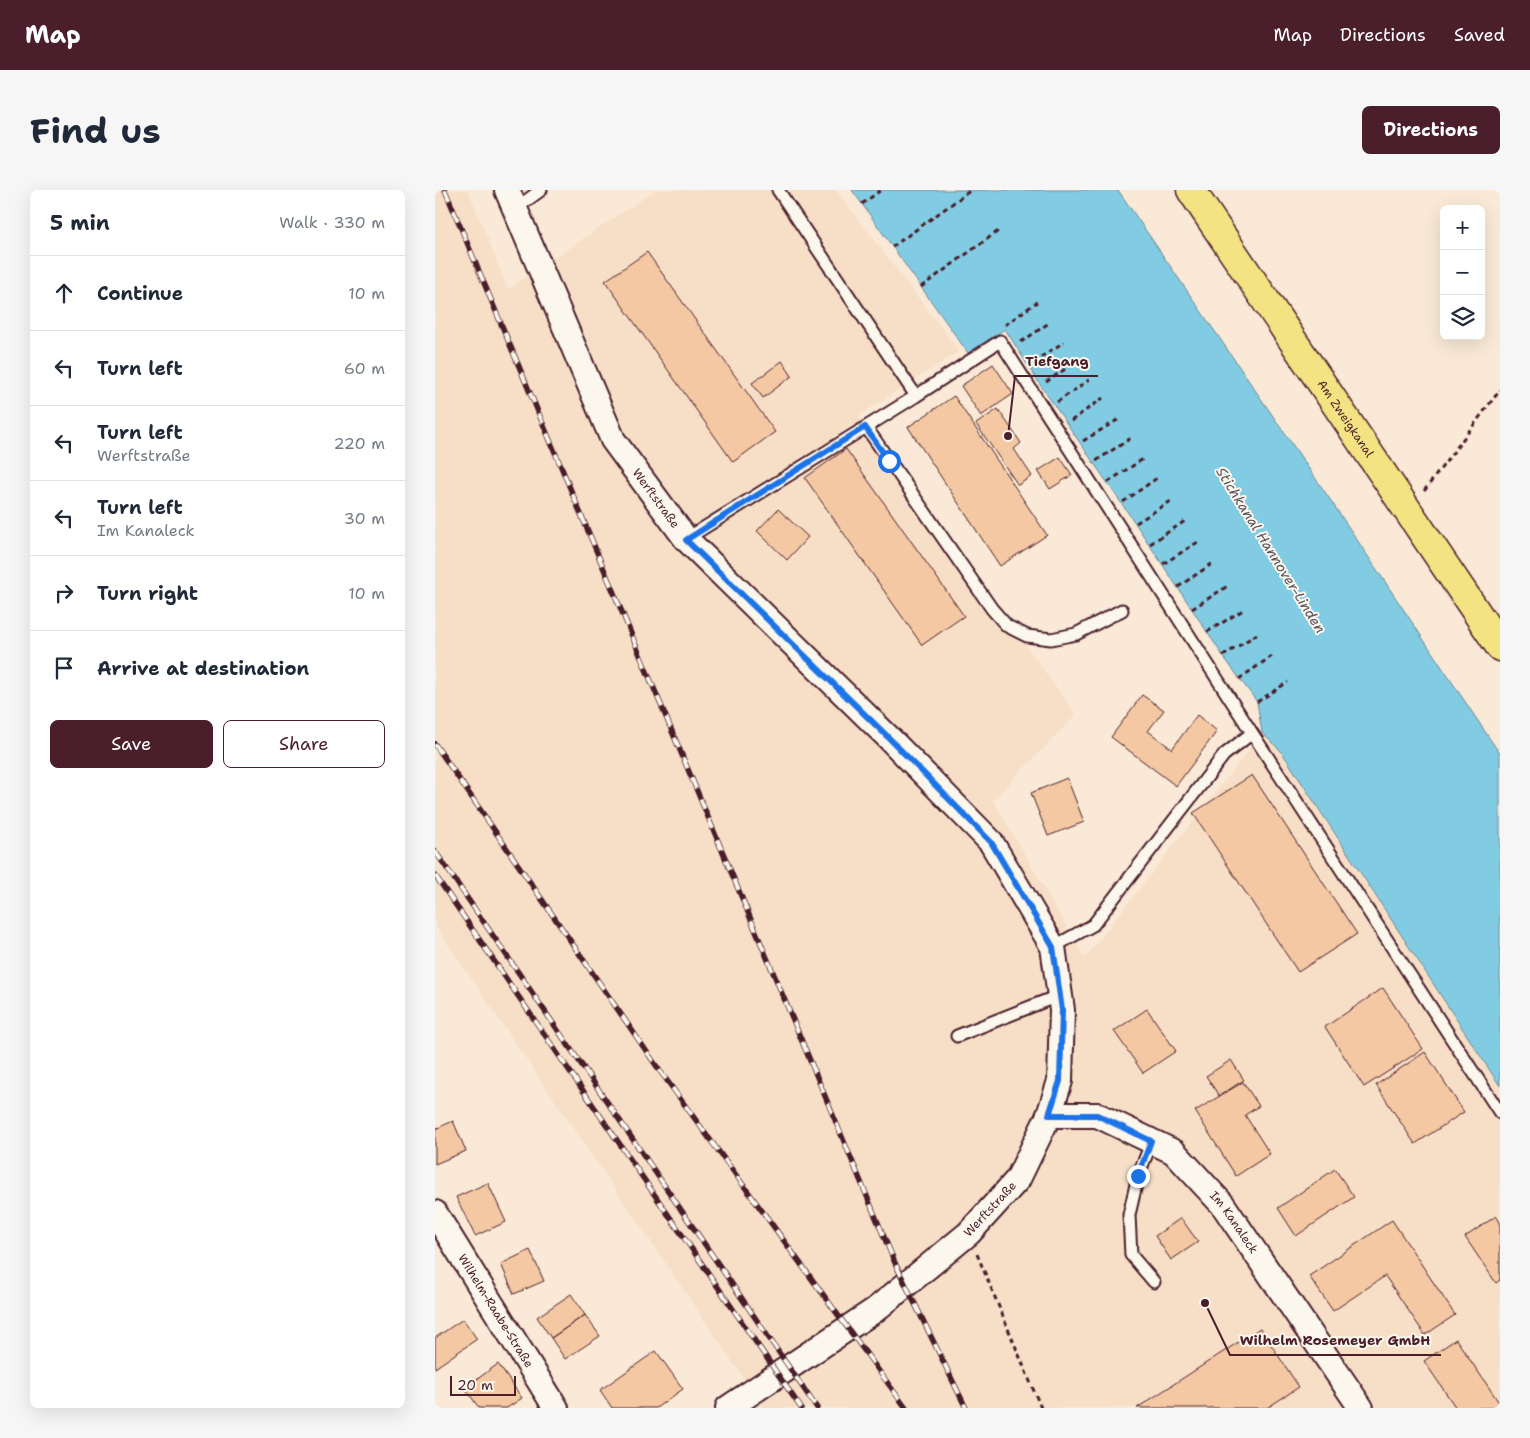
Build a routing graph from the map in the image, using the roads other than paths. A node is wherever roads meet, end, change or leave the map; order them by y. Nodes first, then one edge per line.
1 (541, 190) edge
2 (778, 190) edge
3 (1191, 190) edge
4 (511, 200) edge
5 (916, 396) junction
6 (865, 427) junction
7 (686, 540) junction
8 (1122, 610) dead end
9 (1500, 647) edge
10 (1252, 733) junction
11 (1053, 947) junction
12 (1060, 996) junction
13 (957, 1036) dead end
14 (1500, 1113) edge
15 (1049, 1115) junction
16 (1151, 1141) junction
17 (435, 1213) edge
18 (1154, 1282) dead end
19 (556, 1408) edge
20 (728, 1408) edge
21 (1361, 1408) edge

1 - 4 lane
2 - 5 lane
3 - 9 main road, Am Zweigkanal
4 - 7 street, Werftstraße
5 - 6 lane
5 - 10 lane
6 - 7 lane
6 - 8 lane
7 - 11 street, Werftstraße
10 - 11 lane
10 - 14 lane
11 - 12 street, Werftstraße
12 - 13 lane
12 - 15 street, Werftstraße
15 - 16 street, Im Kanaleck
15 - 20 street, Werftstraße
16 - 18 lane
16 - 21 street, Im Kanaleck
17 - 19 street, Wilhelm-Raabe-Straße

